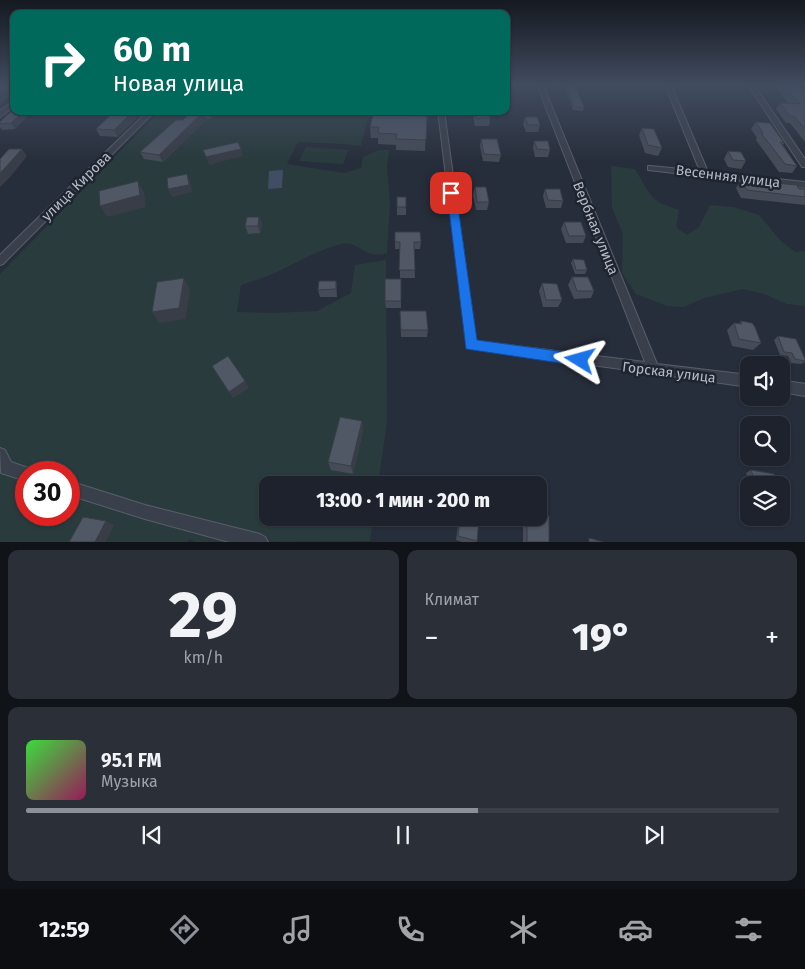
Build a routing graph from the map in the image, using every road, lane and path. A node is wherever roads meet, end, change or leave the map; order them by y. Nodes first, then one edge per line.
1 (550, 110) edge
2 (679, 110) edge
3 (768, 110) edge
4 (148, 115) edge
5 (442, 115) edge
6 (805, 164) edge
7 (652, 168) dead end
8 (705, 174) junction
9 (805, 185) edge
10 (0, 260) edge
11 (654, 370) junction
12 (740, 380) edge
13 (790, 388) edge
14 (805, 390) edge
15 (0, 455) edge
16 (15, 471) edge
17 (80, 492) edge
18 (260, 542) edge

1 - 11 street, Вербная улица
2 - 8 street
3 - 6 street
4 - 10 street, улица Кирова
5 - 11 street, Горская улица
7 - 8 street, Весенняя улица
8 - 9 street, Весенняя улица
11 - 12 street, Горская улица
13 - 14 street
15 - 16 street
17 - 18 street

